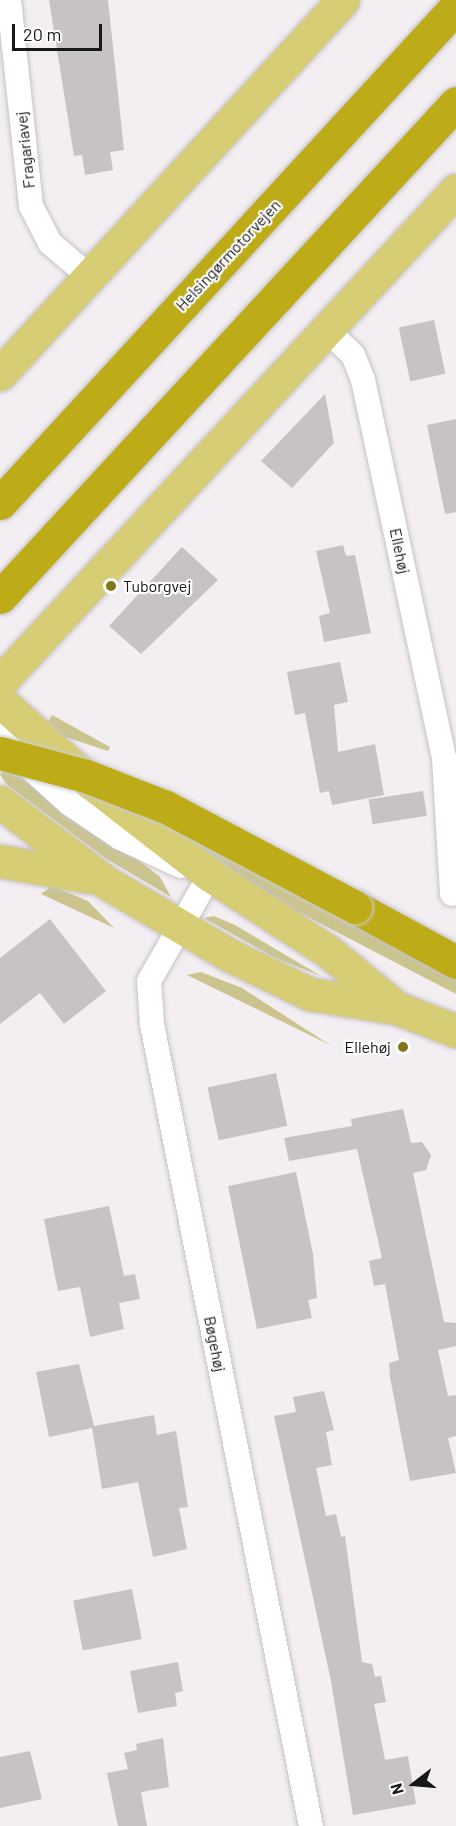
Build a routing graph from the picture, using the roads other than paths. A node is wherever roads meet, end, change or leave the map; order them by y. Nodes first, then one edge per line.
1 (9, 0) edge
2 (343, 0) edge
3 (456, 7) edge
4 (456, 103) edge
5 (456, 190) edge
6 (90, 277) junction
7 (325, 328) junction
8 (0, 374) edge
9 (0, 503) edge
10 (0, 597) edge
11 (0, 682) edge
12 (0, 702) edge
13 (0, 735) edge
14 (0, 753) edge
15 (450, 757) edge
16 (0, 802) edge
17 (0, 861) edge
18 (210, 875) junction
19 (107, 883) junction
20 (452, 894) dead end
21 (177, 927) junction
22 (456, 962) edge
23 (398, 1008) junction
24 (456, 1030) edge
25 (311, 1826) edge

1 - 6 street, Fragariavej
2 - 6 main road
3 - 9 highway, Helsingørmotorvejen
4 - 10 highway
5 - 7 main road
6 - 8 main road
7 - 11 main road
7 - 15 street, Ellehøj
12 - 18 main road
13 - 18 street
14 - 22 highway, bridge
15 - 20 street, Ellehøj
16 - 19 main road
17 - 19 main road
18 - 21 street, Bøgehøj
18 - 23 main road
19 - 21 main road
21 - 23 main road
21 - 25 street, Bøgehøj
23 - 24 main road

